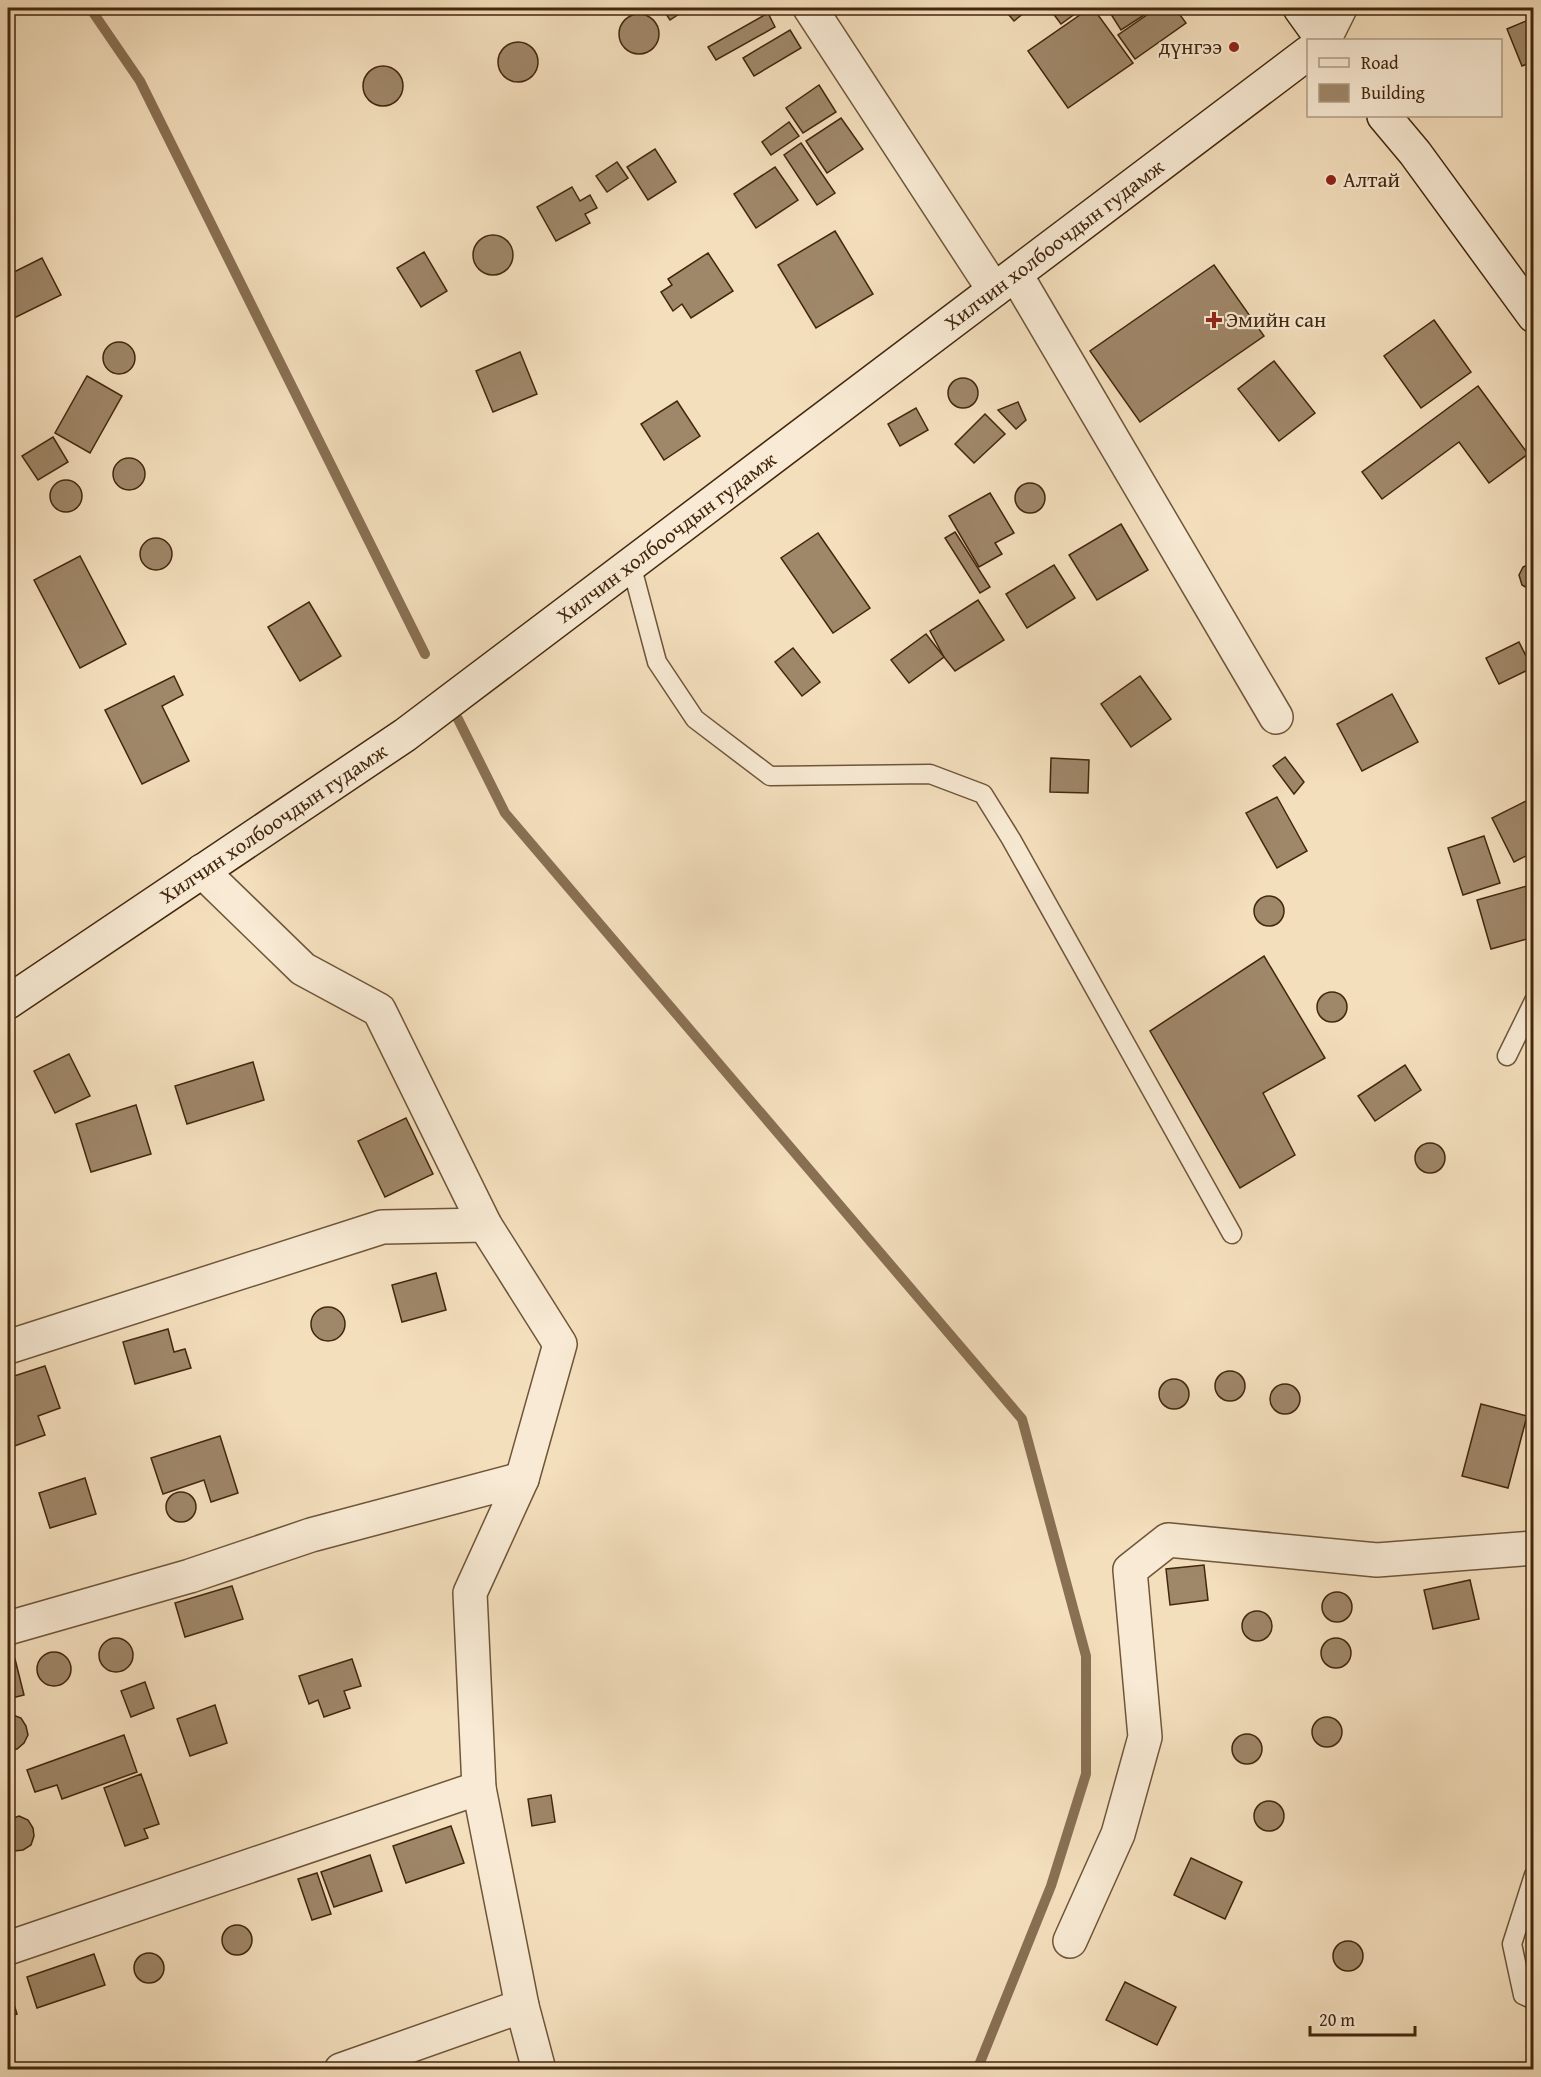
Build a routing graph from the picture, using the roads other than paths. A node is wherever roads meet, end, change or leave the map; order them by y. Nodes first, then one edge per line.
1 (810, 8) edge
2 (1300, 8) edge
3 (1340, 8) edge
4 (1323, 39) edge
5 (1324, 39) edge
6 (1307, 54) edge
7 (1385, 117) edge
8 (1005, 283) junction
9 (1533, 316) edge
10 (631, 564) junction
11 (1276, 717) dead end
12 (202, 871) junction
13 (1533, 1001) edge
14 (8, 1002) edge
15 (1507, 1056) dead end
16 (485, 1225) junction
17 (1232, 1233) dead end
18 (8, 1347) edge
19 (522, 1479) junction
20 (1533, 1548) edge
21 (8, 1628) edge
22 (479, 1788) junction
23 (1533, 1875) edge
24 (1070, 1941) dead end
25 (8, 1948) edge
26 (1533, 2000) edge
27 (522, 2006) junction
28 (341, 2070) edge
29 (539, 2070) edge

1 - 8 street
2 - 4 street
3 - 5 street
6 - 8 street, Хилчин холбоочдын гудамж
7 - 9 street
8 - 10 street, Хилчин холбоочдын гудамж
8 - 11 street
10 - 12 street, Хилчин холбоочдын гудамж
10 - 17 lane
12 - 14 street, Хилчин холбоочдын гудамж
12 - 16 street
13 - 15 lane
16 - 18 street
16 - 19 street
19 - 21 street
19 - 22 street
20 - 24 street
22 - 25 street
22 - 27 street
23 - 26 lane
27 - 28 street
27 - 29 street

